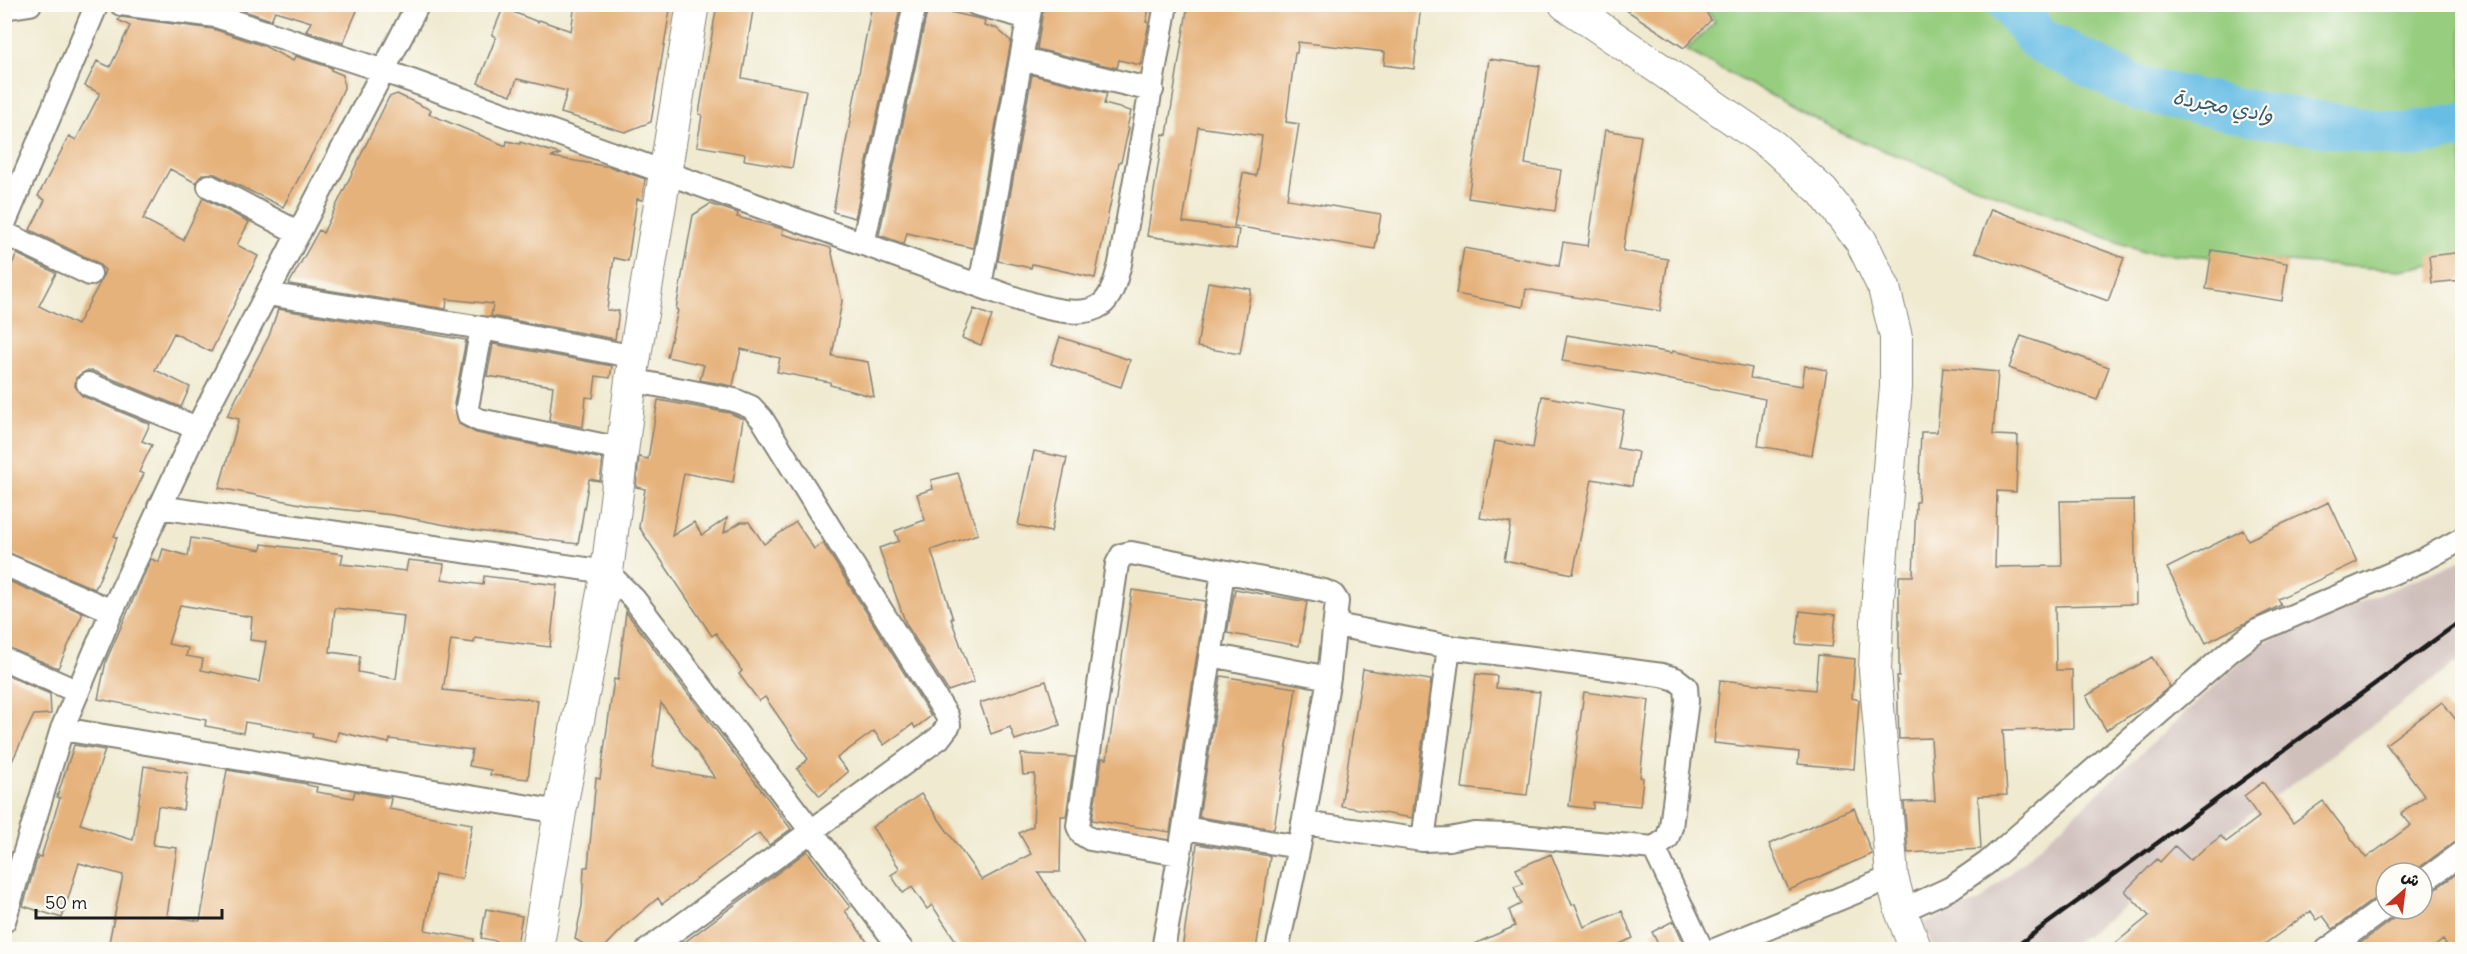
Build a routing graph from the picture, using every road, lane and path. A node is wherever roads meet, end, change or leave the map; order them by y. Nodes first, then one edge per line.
1 (30, 4) edge
2 (97, 4) edge
3 (121, 4) edge
4 (418, 4) edge
5 (693, 4) edge
6 (915, 4) edge
7 (977, 4) edge
8 (1166, 4) edge
9 (1565, 4) edge
10 (4, 8) edge
11 (219, 10) edge
12 (1030, 11) edge
13 (1022, 59) junction
14 (384, 71) junction
15 (1152, 90) junction
16 (664, 171) junction
17 (209, 186) dead end
18 (4, 224) edge
19 (4, 233) edge
20 (299, 233) junction
21 (863, 244) junction
22 (90, 274) dead end
23 (980, 286) junction
24 (267, 294) junction
25 (482, 328) junction
26 (634, 369) junction
27 (88, 384) dead end
28 (197, 428) junction
29 (621, 449) junction
30 (159, 507) junction
31 (2463, 539) edge
32 (4, 564) edge
33 (606, 572) junction
34 (1223, 572) junction
35 (112, 611) junction
36 (1336, 624) junction
37 (1449, 647) junction
38 (1210, 655) junction
39 (4, 659) edge
40 (1329, 678) junction
41 (78, 692) junction
42 (62, 729) junction
43 (560, 812) junction
44 (1303, 823) junction
45 (1184, 828) junction
46 (810, 830) junction
47 (1423, 840) junction
48 (1299, 847) junction
49 (1654, 848) junction
50 (2463, 853) edge
51 (1179, 854) junction
52 (2434, 874) edge
53 (1892, 877) junction
54 (1901, 912) junction
55 (2374, 916) edge
56 (4, 921) edge
57 (2330, 949) edge
58 (537, 950) edge
59 (648, 950) edge
60 (902, 950) edge
61 (1163, 950) edge
62 (1277, 950) edge
63 (1702, 950) edge
64 (1715, 950) edge
65 (1916, 950) edge

1 - 10 street
2 - 18 street
3 - 11 street
4 - 14 street
5 - 16 street
6 - 21 street
7 - 12 street
8 - 15 street
9 - 53 street
11 - 14 street
12 - 13 street
13 - 15 street
13 - 23 street
14 - 16 street
14 - 20 street
15 - 23 street
16 - 21 street
16 - 26 street
17 - 20 street
19 - 22 street
20 - 24 street
21 - 23 street
24 - 25 street
24 - 28 street
25 - 26 street
25 - 29 street
26 - 29 street
26 - 46 street
27 - 28 street
28 - 30 street
29 - 33 street
30 - 33 street
30 - 35 street
31 - 54 street
32 - 35 street
33 - 43 street
33 - 46 street
34 - 36 street
34 - 38 street
34 - 51 street
35 - 41 street
36 - 37 street
36 - 40 street
37 - 47 street
37 - 49 street
38 - 40 street
38 - 45 street
39 - 41 street
40 - 44 street
41 - 42 street
42 - 43 street
42 - 56 street
43 - 58 street
44 - 47 street
44 - 48 street
45 - 48 street
45 - 51 street
46 - 59 street
46 - 60 street
47 - 49 street
48 - 62 street
49 - 63 street
50 - 52 street
51 - 61 street
53 - 54 street
53 - 64 street
54 - 65 street
55 - 57 street

